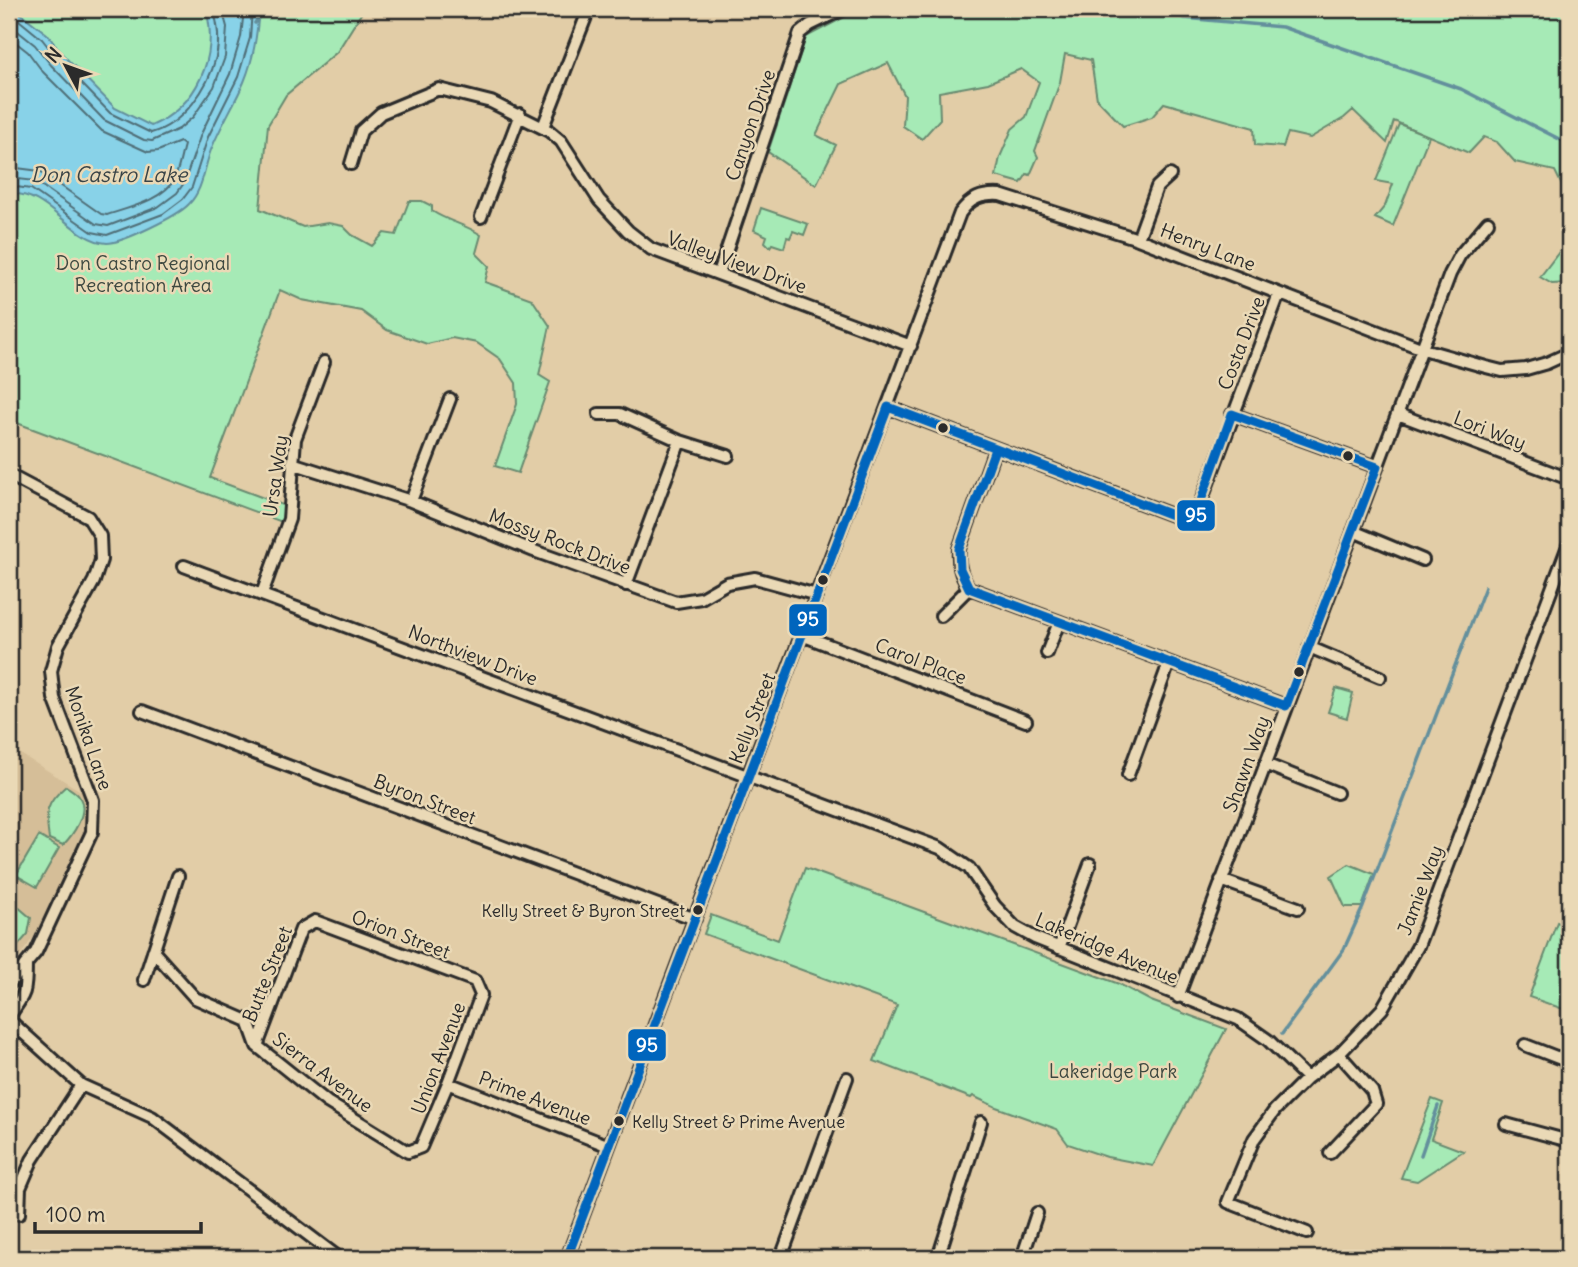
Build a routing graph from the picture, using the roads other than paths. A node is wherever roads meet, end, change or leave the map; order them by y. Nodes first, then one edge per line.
1 (589, 9) edge
2 (841, 10) edge
3 (520, 114) junction
4 (543, 127) junction
5 (351, 164) dead end
6 (1170, 174) dead end
7 (978, 196) joint
8 (481, 217) dead end
9 (1488, 222) dead end
10 (1138, 239) junction
11 (719, 274) junction
12 (1279, 294) junction
13 (911, 346) junction
14 (1423, 349) junction
15 (1569, 353) edge
16 (324, 362) dead end
17 (450, 399) dead end
18 (888, 407) junction
19 (599, 414) dead end
20 (1232, 414) junction
21 (1398, 414) junction
22 (680, 441) junction
23 (995, 449) junction
24 (728, 456) dead end
25 (292, 463) junction
26 (1377, 467) junction
27 (9, 475) edge
28 (1569, 479) edge
29 (411, 501) junction
30 (1353, 531) junction
31 (1569, 543) edge
32 (1423, 560) dead end
33 (184, 566) dead end
34 (626, 586) junction
35 (969, 588) junction
36 (262, 594) junction
37 (817, 595) junction
38 (941, 615) dead end
39 (1059, 622) junction
40 (802, 635) junction
41 (1309, 647) junction
42 (1047, 653) dead end
43 (1169, 663) junction
44 (1380, 677) dead end
45 (1286, 706) junction
46 (142, 711) dead end
47 (1026, 721) dead end
48 (1265, 764) junction
49 (1128, 775) dead end
50 (748, 776) junction
51 (1337, 793) dead end
52 (1090, 864) dead end
53 (178, 876) dead end
54 (1221, 880) junction
55 (1297, 908) dead end
56 (695, 919) junction
57 (315, 921) joint
58 (1059, 948) junction
59 (153, 951) junction
60 (26, 964) junction
61 (144, 980) dead end
62 (475, 981) joint
63 (9, 984) edge
64 (1178, 996) junction
65 (9, 1018) edge
66 (1525, 1045) dead end
67 (257, 1046) junction
68 (1339, 1055) junction
69 (1569, 1062) edge
70 (847, 1078) dead end
71 (1307, 1078) junction
72 (448, 1083) junction
73 (81, 1085) junction
74 (981, 1122) dead end
75 (1506, 1124) dead end
76 (1568, 1137) edge
77 (609, 1146) junction
78 (421, 1147) joint
79 (1330, 1153) dead end
80 (1037, 1213) dead end
81 (19, 1214) dead end
82 (1307, 1233) dead end
83 (339, 1258) edge
84 (567, 1258) edge
85 (779, 1258) edge
86 (938, 1258) edge
87 (1023, 1258) edge

1 - 4 street
2 - 11 street, Canyon Drive
3 - 4 street, Valley View Drive
3 - 5 street, Valley View Drive
3 - 8 street
4 - 11 street, Valley View Drive
6 - 10 street
7 - 10 street, Henry Lane
7 - 13 street, Kelly Street
9 - 14 street, Shawn Way
10 - 12 street, Henry Lane
11 - 13 street, Valley View Drive
12 - 14 street, Henry Lane
12 - 20 street, Costa Drive
13 - 18 street, Kelly Street
14 - 15 street, Henry Lane
14 - 21 street, Shawn Way
16 - 25 street, Ursa Way
17 - 29 street
18 - 23 street
18 - 37 street, Kelly Street
19 - 22 street
20 - 23 street, Costa Drive
20 - 26 street
21 - 26 street, Shawn Way
21 - 28 street, Lori Way
22 - 24 street
22 - 34 street
23 - 35 street
25 - 29 street, Mossy Rock Drive
25 - 36 street, Ursa Way
26 - 30 street, Shawn Way
27 - 60 street, Monika Lane
29 - 34 street, Mossy Rock Drive
30 - 32 street
30 - 41 street, Shawn Way
31 - 68 street, Jamie Way
33 - 36 street, Northview Drive
34 - 37 street, Mossy Rock Drive
35 - 38 street
35 - 39 street
36 - 50 street, Northview Drive
37 - 40 street, Kelly Street
39 - 42 street
39 - 43 street
40 - 47 street, Carol Place
40 - 50 street, Kelly Street
41 - 44 street
41 - 45 street, Shawn Way
43 - 45 street
43 - 49 street
45 - 48 street, Shawn Way
46 - 56 street, Byron Street
48 - 51 street
48 - 54 street, Shawn Way
50 - 56 street, Kelly Street
50 - 58 street, Lakeridge Avenue
52 - 58 street
53 - 59 street
54 - 55 street
54 - 64 street, Shawn Way
56 - 77 street, Kelly Street
57 - 62 street, Orion Street
57 - 67 street, Butte Street
58 - 64 street, Lakeridge Avenue
59 - 61 street
59 - 67 street, Sierra Avenue
60 - 63 street, Monika Lane
60 - 65 street, Monika Lane
62 - 72 street, Union Avenue
64 - 71 street, Lakeridge Avenue
65 - 73 street
66 - 69 street
67 - 78 street, Sierra Avenue
68 - 71 street, Jamie Way
68 - 79 street
70 - 85 street
71 - 82 street, Jamie Way
72 - 77 street, Prime Avenue
72 - 78 street, Union Avenue
73 - 81 street
73 - 83 street
74 - 86 street
75 - 76 street
77 - 84 street, Kelly Street
80 - 87 street

